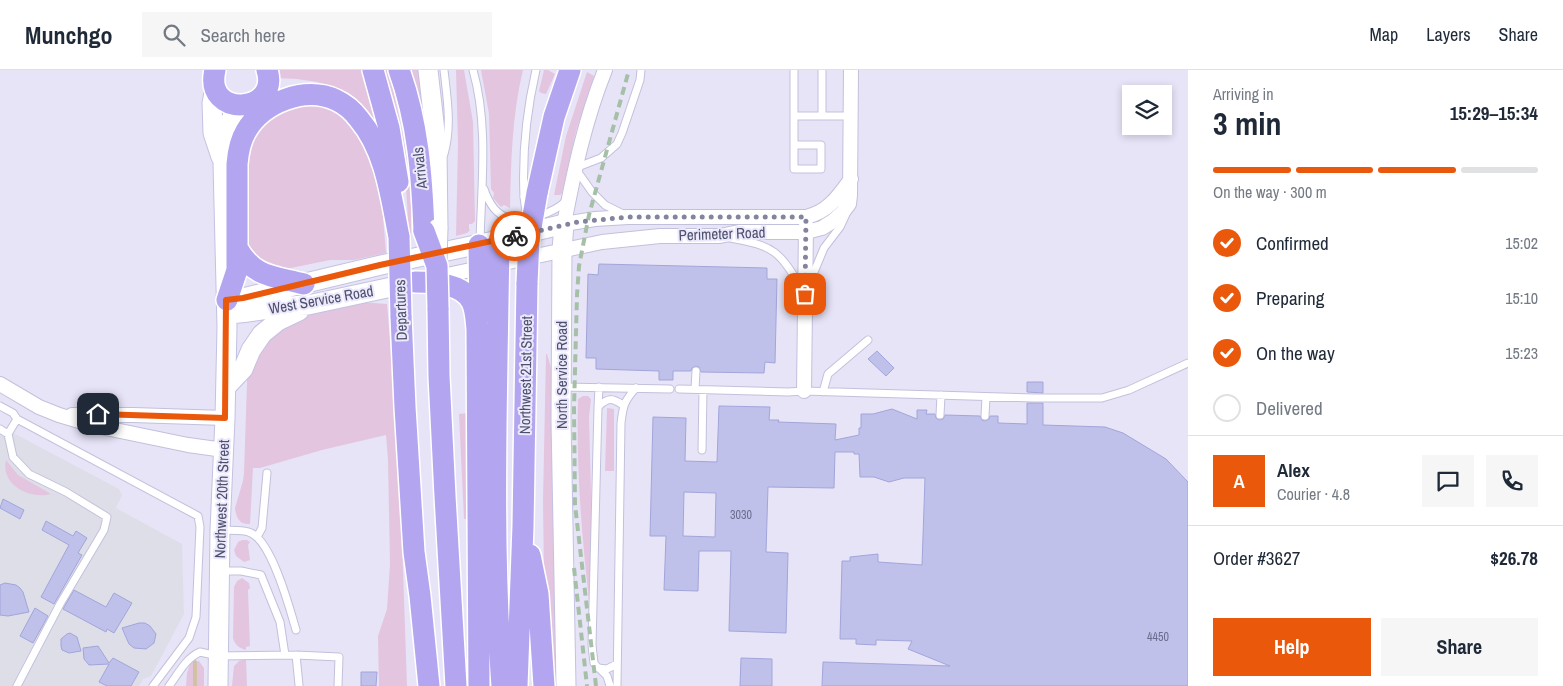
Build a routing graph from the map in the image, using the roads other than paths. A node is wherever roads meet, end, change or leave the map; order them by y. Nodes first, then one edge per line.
1 (266, 70) edge
2 (373, 70) edge
3 (399, 70) edge
4 (428, 70) edge
5 (444, 70) edge
6 (473, 70) edge
7 (536, 70) edge
8 (570, 70) edge
9 (605, 70) edge
10 (641, 70) edge
11 (794, 70) edge
12 (822, 70) edge
13 (851, 70) edge
14 (215, 79) edge
15 (310, 95) junction
16 (252, 101) junction
17 (794, 116) junction
18 (822, 116) junction
19 (851, 116) junction
20 (794, 145) junction
21 (223, 163) junction
22 (575, 168) junction
23 (438, 172) junction
24 (850, 179) junction
25 (483, 187) junction
26 (531, 195) junction
27 (569, 197) junction
28 (849, 204) junction
29 (628, 217) junction
30 (806, 217) junction
31 (564, 224) junction
32 (431, 230) junction
33 (806, 232) junction
34 (720, 236) junction
35 (399, 237) junction
36 (489, 242) junction
37 (237, 248) junction
38 (562, 250) junction
39 (489, 266) junction
40 (415, 282) junction
41 (304, 284) junction
42 (805, 294) junction
43 (308, 305) junction
44 (227, 307) junction
45 (477, 329) junction
46 (868, 340) dead end
47 (1188, 363) edge
48 (696, 372) dead end
49 (0, 384) edge
50 (226, 387) junction
51 (561, 387) junction
52 (599, 387) junction
53 (636, 388) junction
54 (670, 389) dead end
55 (679, 389) dead end
56 (699, 390) junction
57 (804, 391) junction
58 (823, 392) junction
59 (941, 395) junction
60 (986, 397) junction
61 (623, 405) junction
62 (0, 406) edge
63 (598, 407) junction
64 (59, 415) junction
65 (940, 415) dead end
66 (985, 416) dead end
67 (225, 418) junction
68 (17, 419) junction
69 (0, 429) edge
70 (8, 434) junction
71 (224, 450) junction
72 (702, 450) dead end
73 (267, 473) dead end
74 (523, 526) junction
75 (220, 530) junction
76 (257, 537) junction
77 (414, 552) junction
78 (219, 571) junction
79 (296, 630) dead end
80 (285, 655) junction
81 (296, 655) junction
82 (218, 656) junction
83 (617, 664) junction
84 (598, 668) junction
85 (299, 685) edge
86 (17, 686) edge
87 (153, 686) edge
88 (169, 686) edge
89 (218, 686) edge
90 (338, 686) edge
91 (416, 686) edge
92 (429, 686) edge
93 (456, 686) edge
94 (479, 686) edge
95 (502, 686) edge
96 (517, 686) edge
97 (544, 686) edge
98 (566, 686) edge
99 (610, 686) edge
100 (617, 686) edge

1 - 16 main road
2 - 35 main road, Departures
3 - 32 main road, Arrivals
4 - 23 street
5 - 23 lane
6 - 25 lane
7 - 26 lane
8 - 26 main road, Northwest 21st Street
9 - 22 street, North Service Road
10 - 22 lane
11 - 17 lane
12 - 18 lane
13 - 19 street
14 - 16 main road
14 - 21 street, Northwest 20th Street
15 - 16 main road
15 - 35 main road
15 - 37 main road
16 - 21 street, Northwest 20th Street
17 - 18 lane
17 - 20 lane
18 - 19 lane
19 - 24 street
20 - 20 lane
21 - 44 street, Northwest 20th Street
22 - 27 street, North Service Road
22 - 29 lane
23 - 32 street
24 - 28 street
24 - 30 street, Perimeter Road
25 - 27 lane
25 - 36 lane
26 - 74 main road, Northwest 21st Street, bridge
27 - 31 street, North Service Road
28 - 33 street, Perimeter Road
28 - 42 lane
29 - 30 street, Perimeter Road
29 - 31 street, Perimeter Road
30 - 33 street
31 - 36 street, West Service Road
31 - 38 street, North Service Road
32 - 93 main road, Arrivals, bridge
33 - 34 street, Perimeter Road
33 - 42 street
34 - 38 street, Perimeter Road
34 - 42 lane
35 - 77 main road, Departures, bridge
36 - 39 main road
36 - 41 street, West Service Road
37 - 41 main road
37 - 44 main road
38 - 39 street, West Service Road
38 - 51 street, North Service Road
39 - 40 street, West Service Road
39 - 45 main road
39 - 95 main road
40 - 43 street, West Service Road
40 - 45 main road
41 - 44 street, West Service Road
42 - 57 street
43 - 44 street, West Service Road
43 - 50 street
44 - 50 street, Northwest 20th Street
45 - 94 main road
46 - 58 lane
47 - 60 lane
48 - 56 lane
49 - 64 street
50 - 67 street, Northwest 20th Street
51 - 52 lane
51 - 98 street, North Service Road
52 - 53 lane
52 - 63 lane
53 - 54 lane
53 - 61 lane
55 - 56 lane
56 - 57 lane
56 - 72 lane
57 - 58 lane
58 - 59 lane
59 - 60 lane
59 - 65 lane
60 - 66 lane
61 - 63 lane
61 - 83 lane
62 - 68 lane
63 - 84 lane
64 - 67 street
64 - 71 street
67 - 71 street, Northwest 20th Street
68 - 70 lane
68 - 87 lane
69 - 70 lane
70 - 86 lane
71 - 75 street, Northwest 20th Street
73 - 76 lane
74 - 96 main road, Northwest 21st Street
74 - 97 main road
75 - 76 lane
75 - 78 street, Northwest 20th Street
76 - 79 lane
77 - 91 main road
77 - 92 main road
78 - 80 lane
78 - 82 street, Northwest 20th Street
80 - 81 lane
80 - 82 lane
81 - 85 lane
81 - 90 lane
82 - 88 lane
82 - 89 street, Northwest 20th Street
83 - 84 lane
83 - 100 lane
84 - 99 lane

